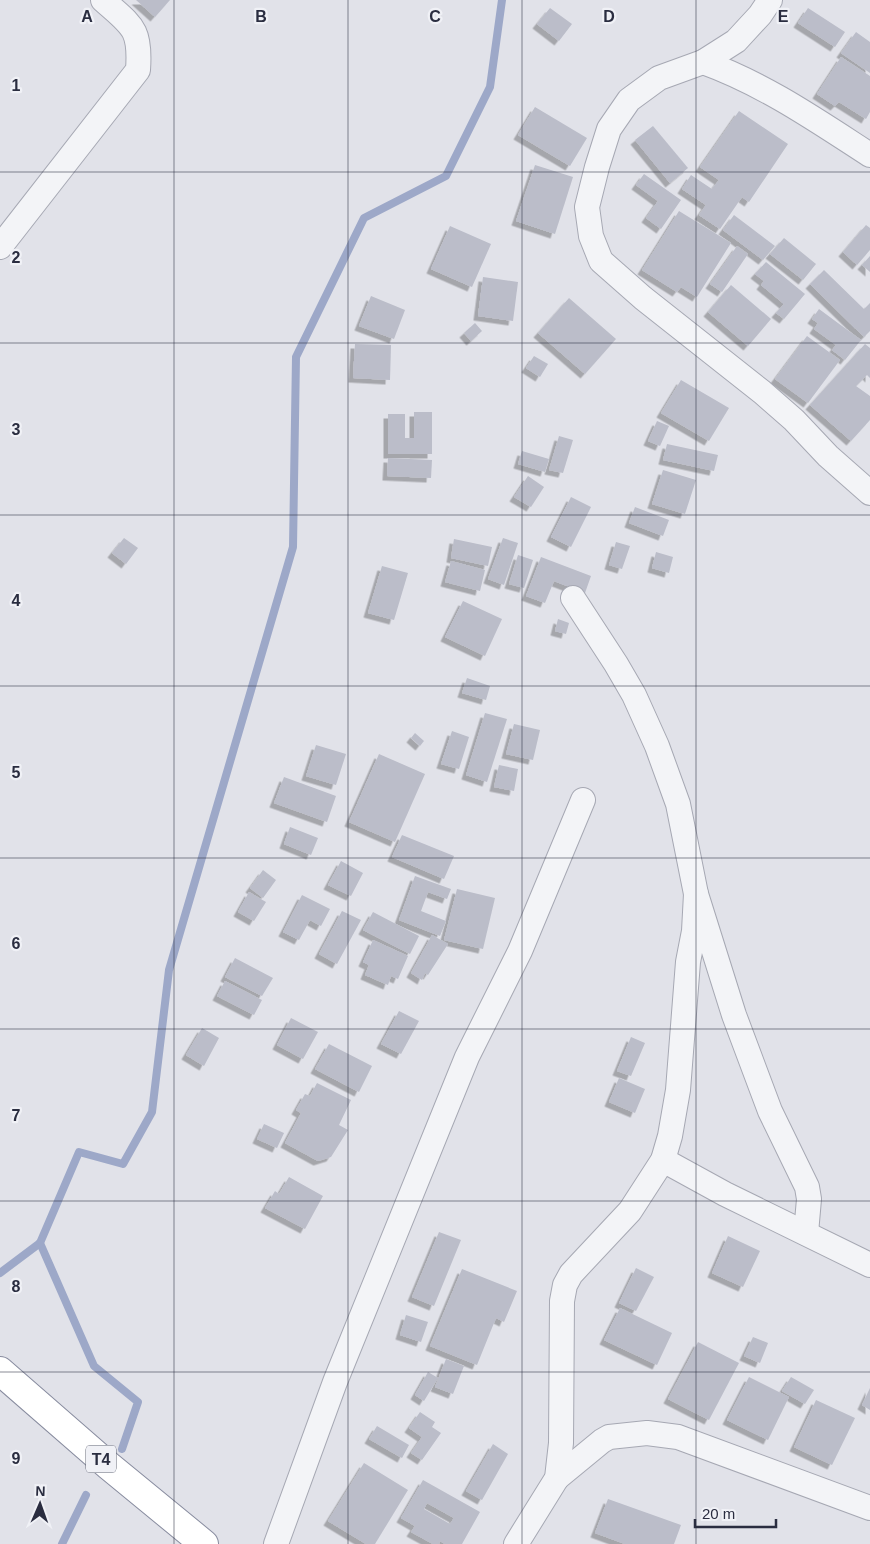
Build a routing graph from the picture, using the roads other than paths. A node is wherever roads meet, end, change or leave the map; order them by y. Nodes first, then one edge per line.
1 (103, 0) edge
2 (770, 0) edge
3 (703, 62) junction
4 (870, 156) edge
5 (0, 247) edge
6 (870, 492) edge
7 (574, 598) dead end
8 (584, 800) dead end
9 (696, 894) junction
10 (663, 1160) junction
11 (806, 1233) junction
12 (870, 1265) edge
13 (0, 1371) edge
14 (557, 1478) junction
15 (870, 1508) edge
16 (204, 1544) edge
17 (276, 1544) edge
18 (516, 1544) edge

1 - 5 street
2 - 3 street
3 - 4 street
3 - 6 street
7 - 9 street
8 - 17 street
9 - 10 street
9 - 11 street
10 - 11 street
10 - 14 street
11 - 12 street
13 - 16 highway, T4
14 - 15 street
14 - 18 street

